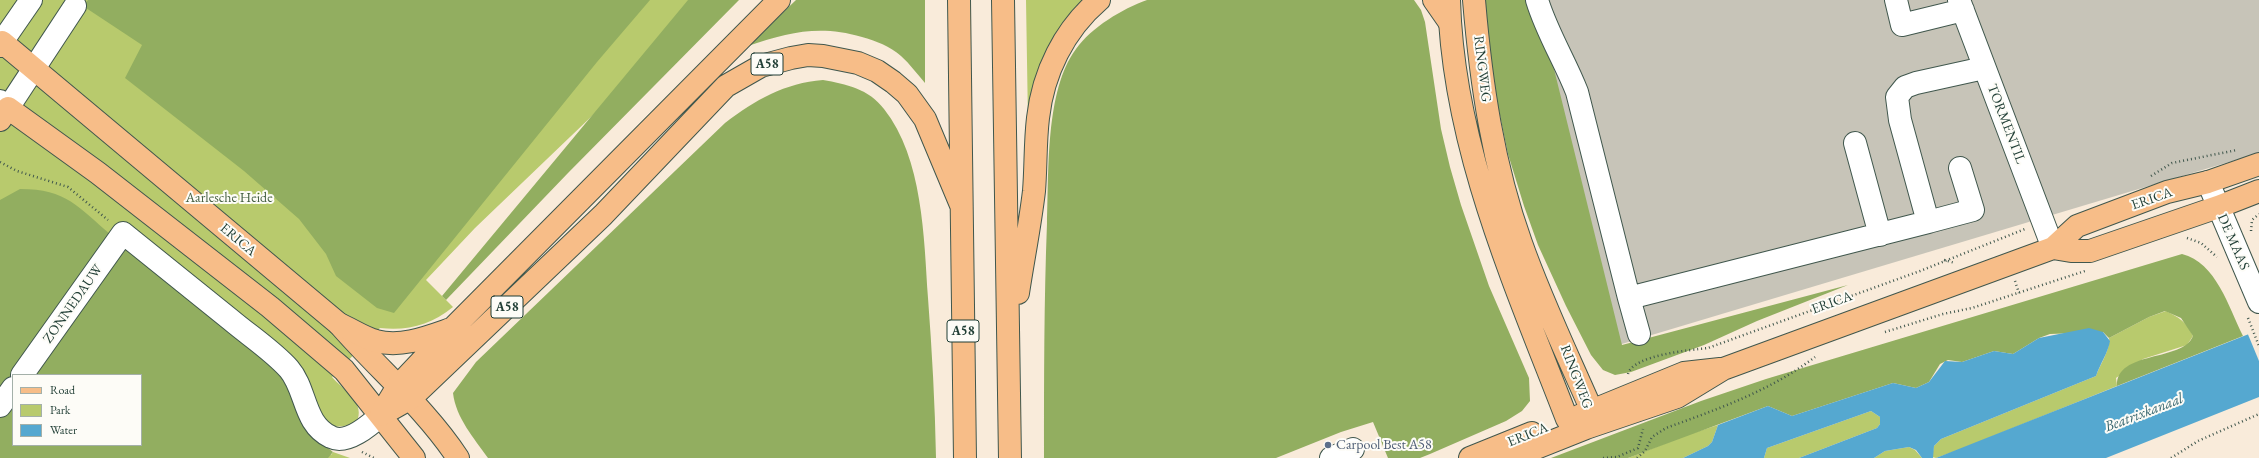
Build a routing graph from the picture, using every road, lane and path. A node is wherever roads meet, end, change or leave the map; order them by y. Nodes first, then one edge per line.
1 (31, 0) edge
2 (779, 0) edge
3 (959, 0) edge
4 (1003, 0) edge
5 (1099, 0) edge
6 (1434, 0) edge
7 (1449, 0) edge
8 (1474, 0) edge
9 (1537, 0) edge
10 (1896, 0) edge
11 (1961, 5) edge
12 (74, 6) dead end
13 (1450, 23) junction
14 (1, 43) edge
15 (34, 68) junction
16 (1984, 68) junction
17 (3, 110) edge
18 (1855, 143) dead end
19 (2238, 149) dead end
20 (0, 162) edge
21 (2259, 164) edge
22 (1960, 168) dead end
23 (2158, 170) dead end
24 (2208, 182) junction
25 (2259, 190) edge
26 (961, 205) junction
27 (2218, 207) junction
28 (1928, 222) junction
29 (123, 232) junction
30 (1880, 235) junction
31 (2185, 238) dead end
32 (2000, 239) dead end
33 (2053, 248) junction
34 (2218, 258) dead end
35 (1629, 298) junction
36 (2253, 302) edge
37 (1937, 316) dead end
38 (340, 324) junction
39 (452, 329) junction
40 (1638, 334) dead end
41 (1879, 334) dead end
42 (2259, 346) edge
43 (1008, 354) junction
44 (1661, 356) dead end
45 (1816, 356) dead end
46 (23, 374) edge
47 (12, 389) edge
48 (405, 392) junction
49 (0, 406) edge
50 (381, 414) junction
51 (2259, 414) edge
52 (1582, 420) junction
53 (1353, 449) dead end
54 (414, 458) edge
55 (458, 458) edge
56 (965, 458) edge
57 (1010, 458) edge
58 (1331, 458) edge
59 (1470, 458) edge
60 (1511, 458) edge
61 (1637, 458) edge
62 (2171, 458) edge

1 - 14 street
2 - 39 main road, A58
3 - 26 main road, A58
4 - 43 main road
5 - 43 main road
6 - 13 main road
7 - 13 main road, RINGWEG
8 - 52 main road, RINGWEG
9 - 35 street
10 - 11 street
11 - 16 street, TORMENTIL
12 - 15 street
13 - 52 main road, RINGWEG
14 - 15 main road, ERICA
15 - 17 street
15 - 38 main road, ERICA
16 - 28 street
16 - 33 street, TORMENTIL
17 - 50 main road
18 - 30 street
19 - 23 path, ERICA
20 - 29 path
21 - 24 main road, ERICA
22 - 28 street
24 - 27 street, DE MAAS
24 - 33 main road, ERICA
25 - 27 main road, ERICA
26 - 48 main road, A58
26 - 56 main road, A58
27 - 33 main road, ERICA
27 - 36 street, DE MAAS
28 - 30 street
29 - 46 street, ZONNEDAUW
29 - 50 street
30 - 35 street
31 - 34 path, DE MAAS
32 - 44 path, ERICA
33 - 52 main road, ERICA
35 - 40 street
36 - 42 path
37 - 41 path
38 - 39 main road, A58
38 - 48 main road, ERICA
39 - 48 main road, A58
43 - 57 main road
45 - 61 path
47 - 49 street
48 - 50 main road
48 - 55 main road, ERICA
50 - 54 main road
51 - 62 path
52 - 59 main road, ERICA
52 - 60 main road, ERICA
53 - 58 street

